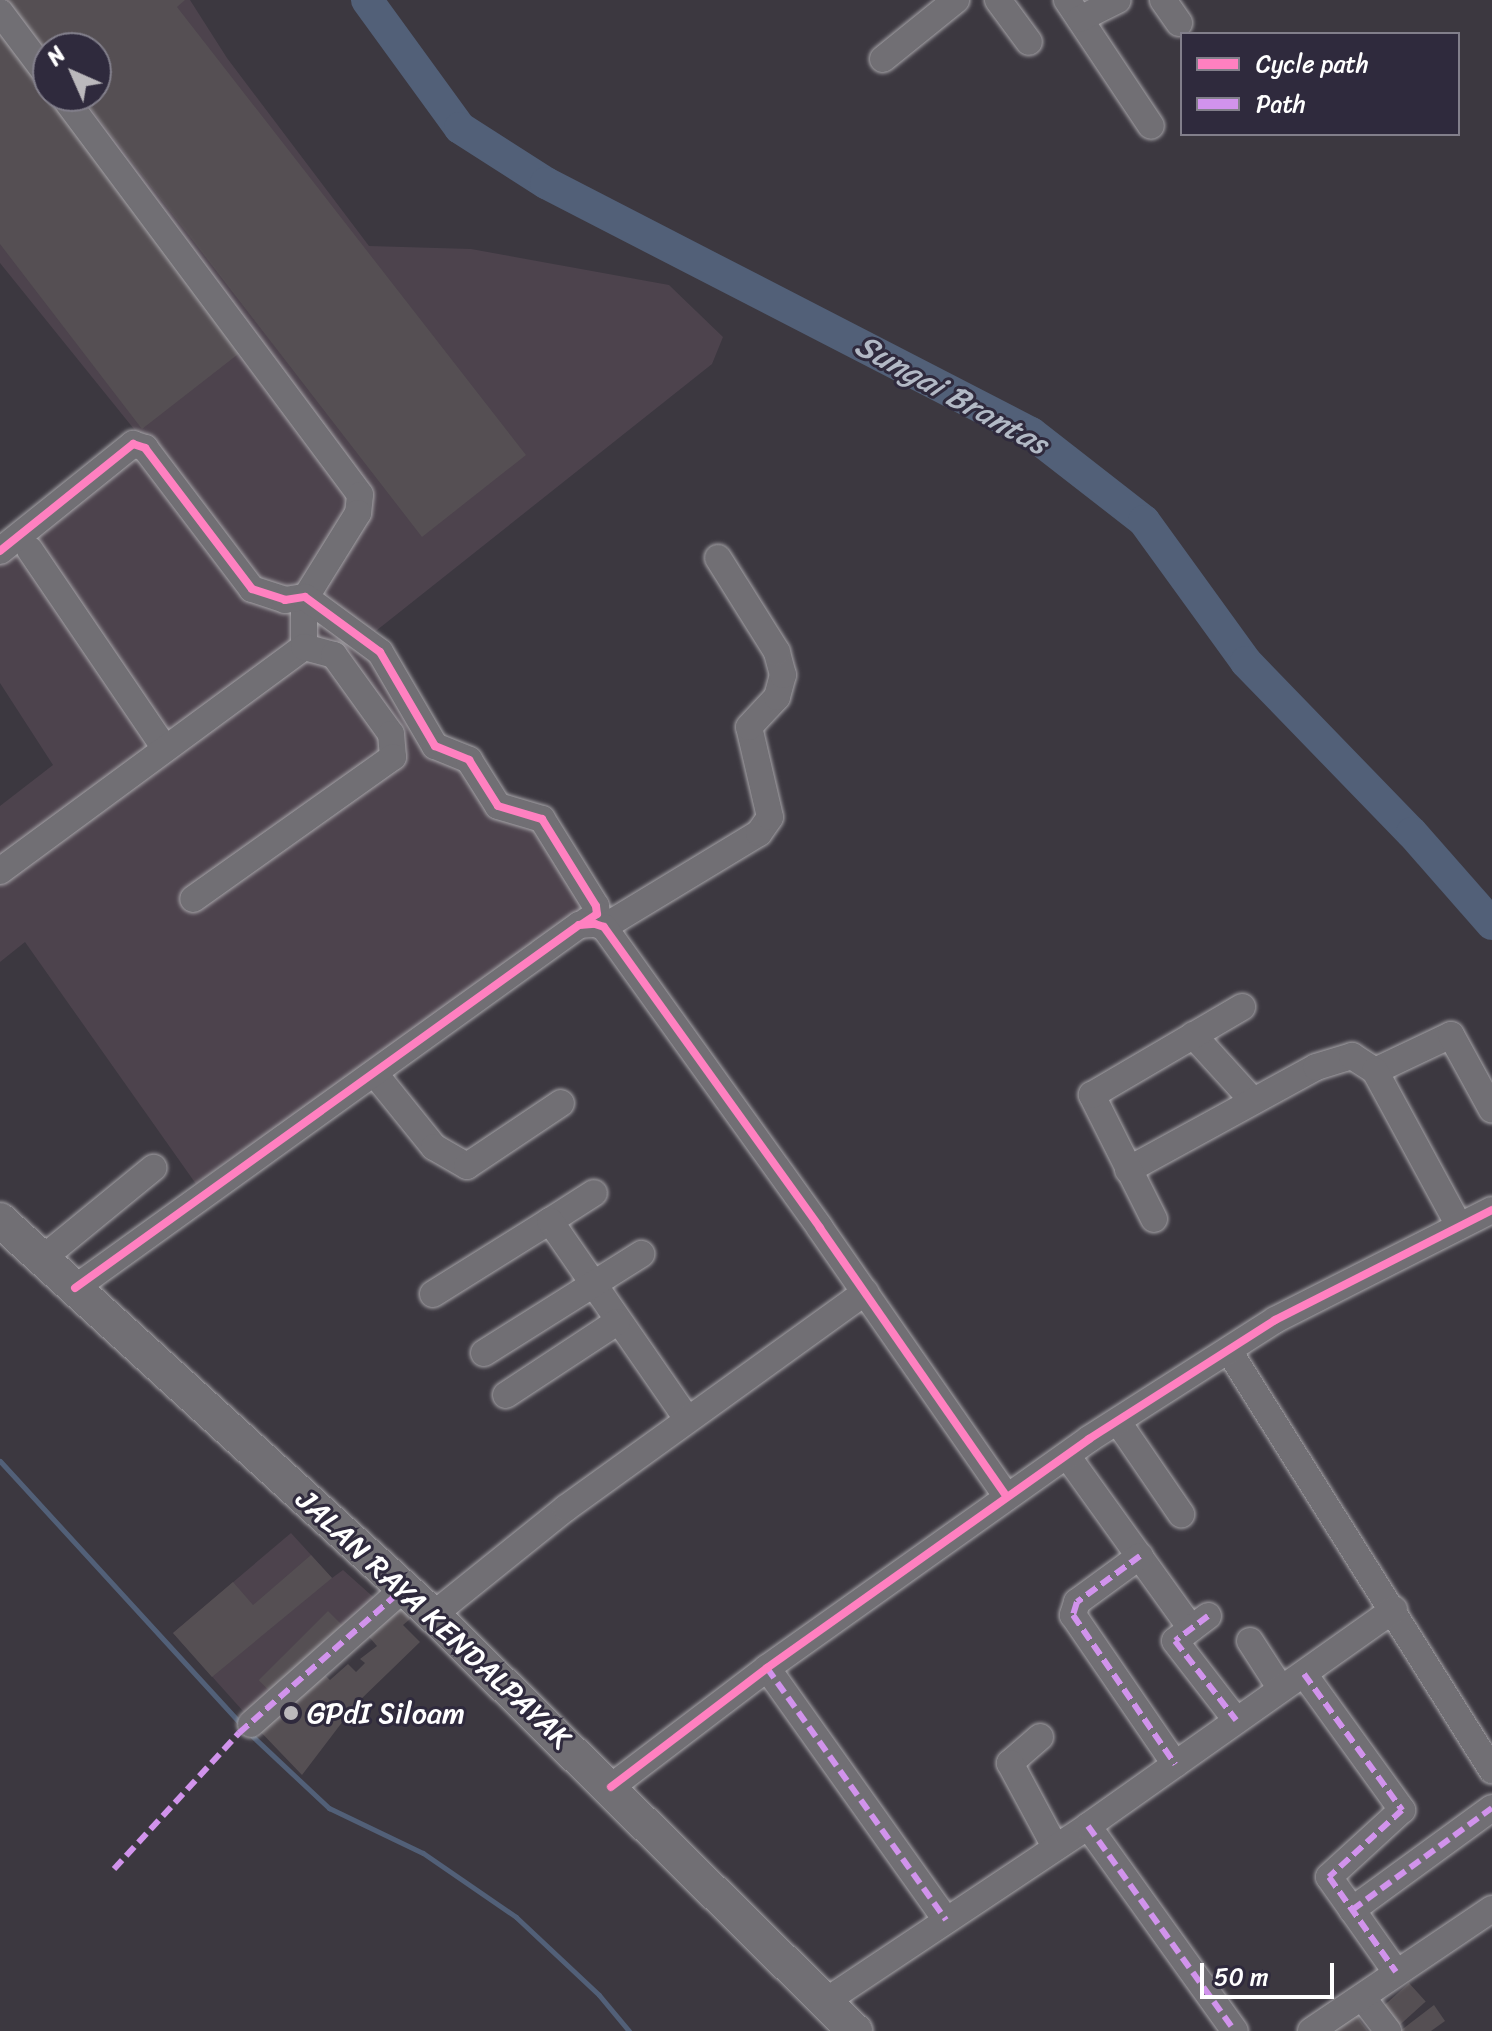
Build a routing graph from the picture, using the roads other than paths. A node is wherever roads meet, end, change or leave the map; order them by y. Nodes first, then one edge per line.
1 (956, 0) edge
2 (998, 0) edge
3 (1118, 0) edge
4 (1163, 0) edge
5 (1074, 9) edge
6 (0, 12) edge
7 (1179, 23) dead end
8 (1029, 42) dead end
9 (32, 55) edge
10 (883, 59) dead end
11 (75, 112) edge
12 (1151, 126) dead end
13 (30, 550) dead end
14 (0, 551) edge
15 (718, 558) dead end
16 (305, 597) junction
17 (304, 647) junction
18 (163, 746) junction
19 (0, 871) edge
20 (193, 899) dead end
21 (593, 926) junction
22 (1242, 1007) dead end
23 (1193, 1035) junction
24 (1375, 1071) junction
25 (375, 1074) junction
26 (1253, 1101) junction
27 (561, 1103) dead end
28 (1492, 1110) edge
29 (153, 1168) dead end
30 (1128, 1170) junction
31 (594, 1193) dead end
32 (1492, 1210) edge
33 (1154, 1219) dead end
34 (0, 1220) edge
35 (550, 1221) junction
36 (1459, 1226) junction
37 (641, 1254) dead end
38 (42, 1259) junction
39 (590, 1285) junction
40 (75, 1288) junction
41 (865, 1292) junction
42 (433, 1294) dead end
43 (617, 1322) junction
44 (1229, 1351) junction
45 (484, 1353) dead end
46 (506, 1395) dead end
47 (687, 1419) junction
48 (1118, 1422) junction
49 (1068, 1457) junction
50 (1006, 1496) junction
51 (1181, 1514) dead end
52 (1140, 1556) junction
53 (404, 1588) junction
54 (1394, 1609) junction
55 (433, 1615) junction
56 (1250, 1641) dead end
57 (767, 1668) junction
58 (1304, 1674) junction
59 (1281, 1689) junction
60 (1236, 1720) junction
61 (251, 1724) dead end
62 (1040, 1737) dead end
63 (1175, 1764) junction
64 (1492, 1770) edge
65 (611, 1787) junction
66 (1492, 1808) edge
67 (1088, 1826) junction
68 (1055, 1847) junction
69 (1352, 1910) junction
70 (1488, 1918) edge
71 (946, 1920) junction
72 (1396, 1972) junction
73 (1362, 1997) junction
74 (826, 2001) junction
75 (855, 2031) edge
76 (1235, 2031) edge
77 (1311, 2031) edge
78 (1388, 2031) edge

1 - 10 street
2 - 8 street
3 - 5 street
4 - 7 street
5 - 12 street
6 - 9 street
11 - 16 street
13 - 18 street
14 - 16 street
15 - 21 street
16 - 17 street
16 - 21 street
17 - 18 street
17 - 20 street
18 - 19 street
21 - 25 street
21 - 41 street
22 - 23 street
23 - 26 street
23 - 30 street
24 - 26 street
24 - 28 street
24 - 36 street
25 - 27 street
25 - 40 street
26 - 30 street
29 - 38 street
30 - 33 street
31 - 35 street
32 - 36 street
34 - 38 main road, JALAN RAYA KENDALPAYAK
35 - 39 street
35 - 42 street
36 - 44 street
37 - 39 street
38 - 40 main road, JALAN RAYA KENDALPAYAK
39 - 43 street
39 - 45 street
40 - 53 main road, JALAN RAYA KENDALPAYAK
41 - 47 street
41 - 50 street
43 - 46 street
43 - 47 street
44 - 48 street
44 - 54 street
47 - 55 street
48 - 49 street
48 - 51 street
49 - 50 street
49 - 52 street
50 - 57 street
52 - 60 street
52 - 63 street
53 - 55 main road, JALAN RAYA KENDALPAYAK
53 - 61 street
54 - 58 street
54 - 64 street
55 - 65 main road, JALAN RAYA KENDALPAYAK
56 - 59 street
57 - 65 street
57 - 71 street
58 - 59 street
58 - 69 street
59 - 60 street
60 - 63 street
62 - 68 street
63 - 67 street
65 - 74 main road, JALAN RAYA KENDALPAYAK
66 - 69 street
67 - 68 street
67 - 76 street
68 - 71 street
69 - 72 street
70 - 72 street
71 - 74 street
72 - 73 street
73 - 77 street
73 - 78 street
74 - 75 main road, JALAN RAYA KENDALPAYAK

